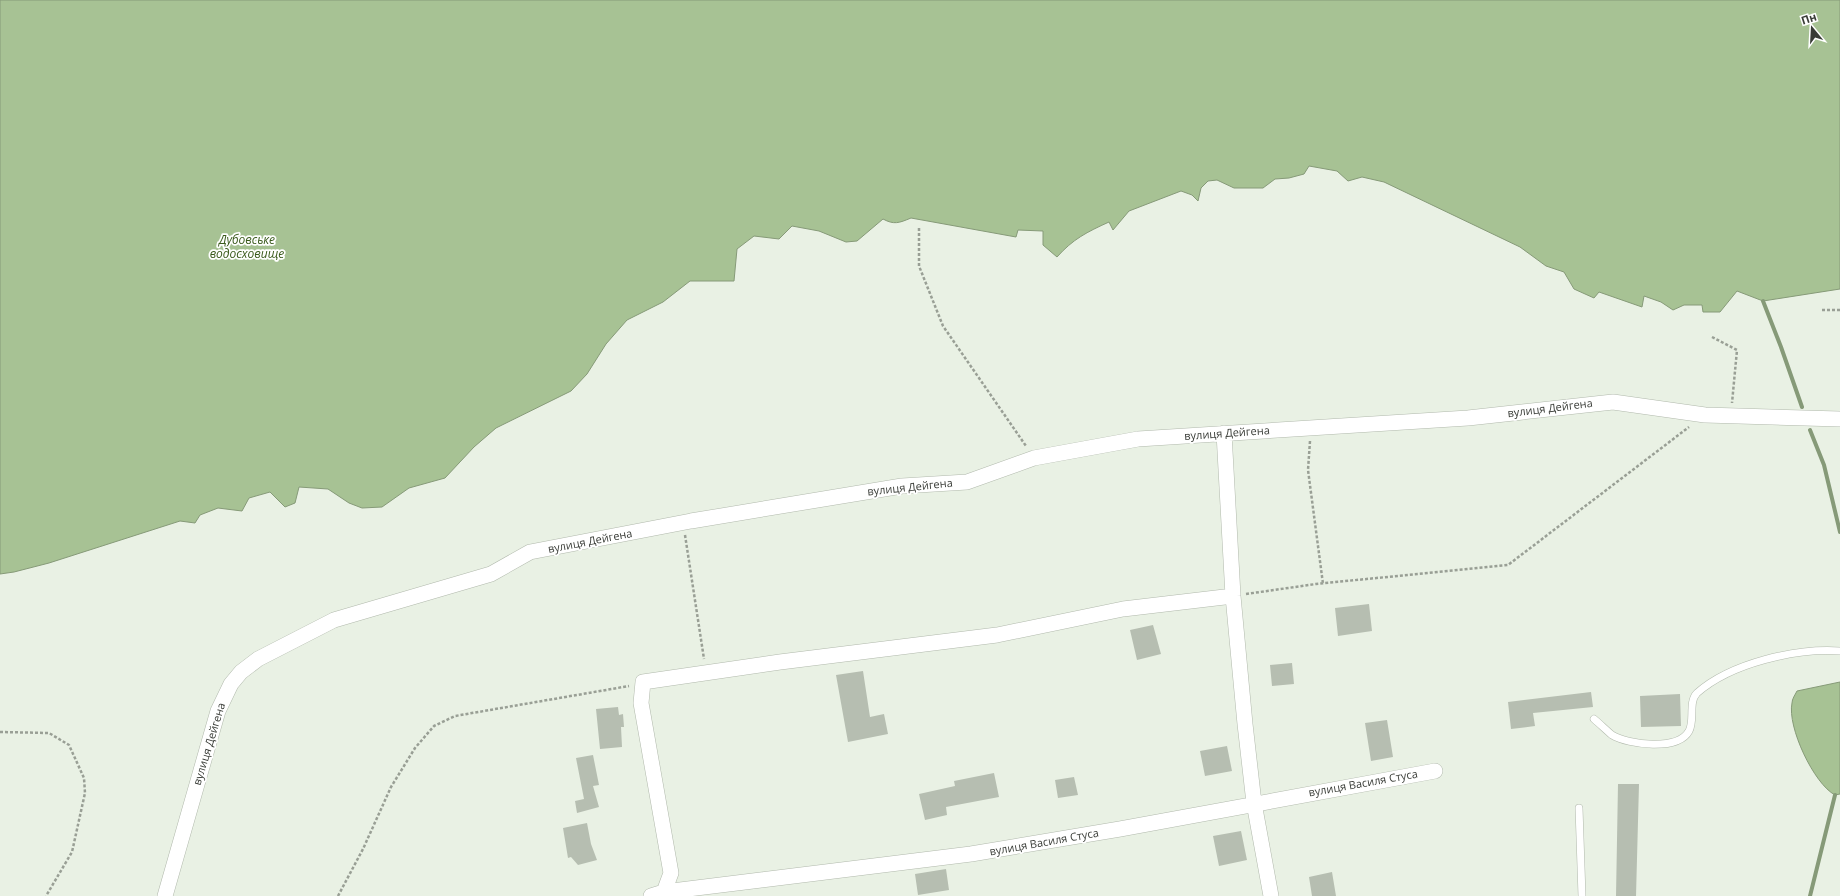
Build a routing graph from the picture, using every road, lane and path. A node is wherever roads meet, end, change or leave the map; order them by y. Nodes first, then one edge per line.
1 (919, 228) dead end
2 (1822, 310) dead end
3 (1840, 310) edge
4 (1712, 337) dead end
5 (1705, 415) junction
6 (1730, 416) junction
7 (1840, 419) edge
8 (1313, 428) junction
9 (1224, 433) junction
10 (1034, 458) junction
11 (683, 523) junction
12 (1323, 584) junction
13 (1233, 596) junction
14 (1840, 651) edge
15 (706, 673) junction
16 (643, 682) junction
17 (1594, 719) dead end
18 (0, 732) edge
19 (1435, 771) dead end
20 (1254, 803) junction
21 (1579, 808) dead end
22 (658, 894) edge
23 (46, 896) edge
24 (165, 896) edge
25 (338, 896) edge
26 (1271, 896) edge
27 (1582, 896) edge

1 - 10 path
2 - 3 path
4 - 6 path
5 - 6 street, вулиця Дейгена
5 - 8 street, вулиця Дейгена
5 - 12 path
6 - 7 street, вулиця Дейгена
8 - 9 street, вулиця Дейгена
8 - 12 path
9 - 10 street, вулиця Дейгена
9 - 13 street
10 - 11 street, вулиця Дейгена
11 - 15 path
11 - 24 street, вулиця Дейгена
12 - 13 path
13 - 15 street
13 - 20 street
14 - 17 lane
15 - 16 street
16 - 22 street
16 - 25 path
18 - 23 path
19 - 20 street, вулиця Василя Стуса
20 - 22 street, вулиця Василя Стуса
20 - 26 street
21 - 27 lane

